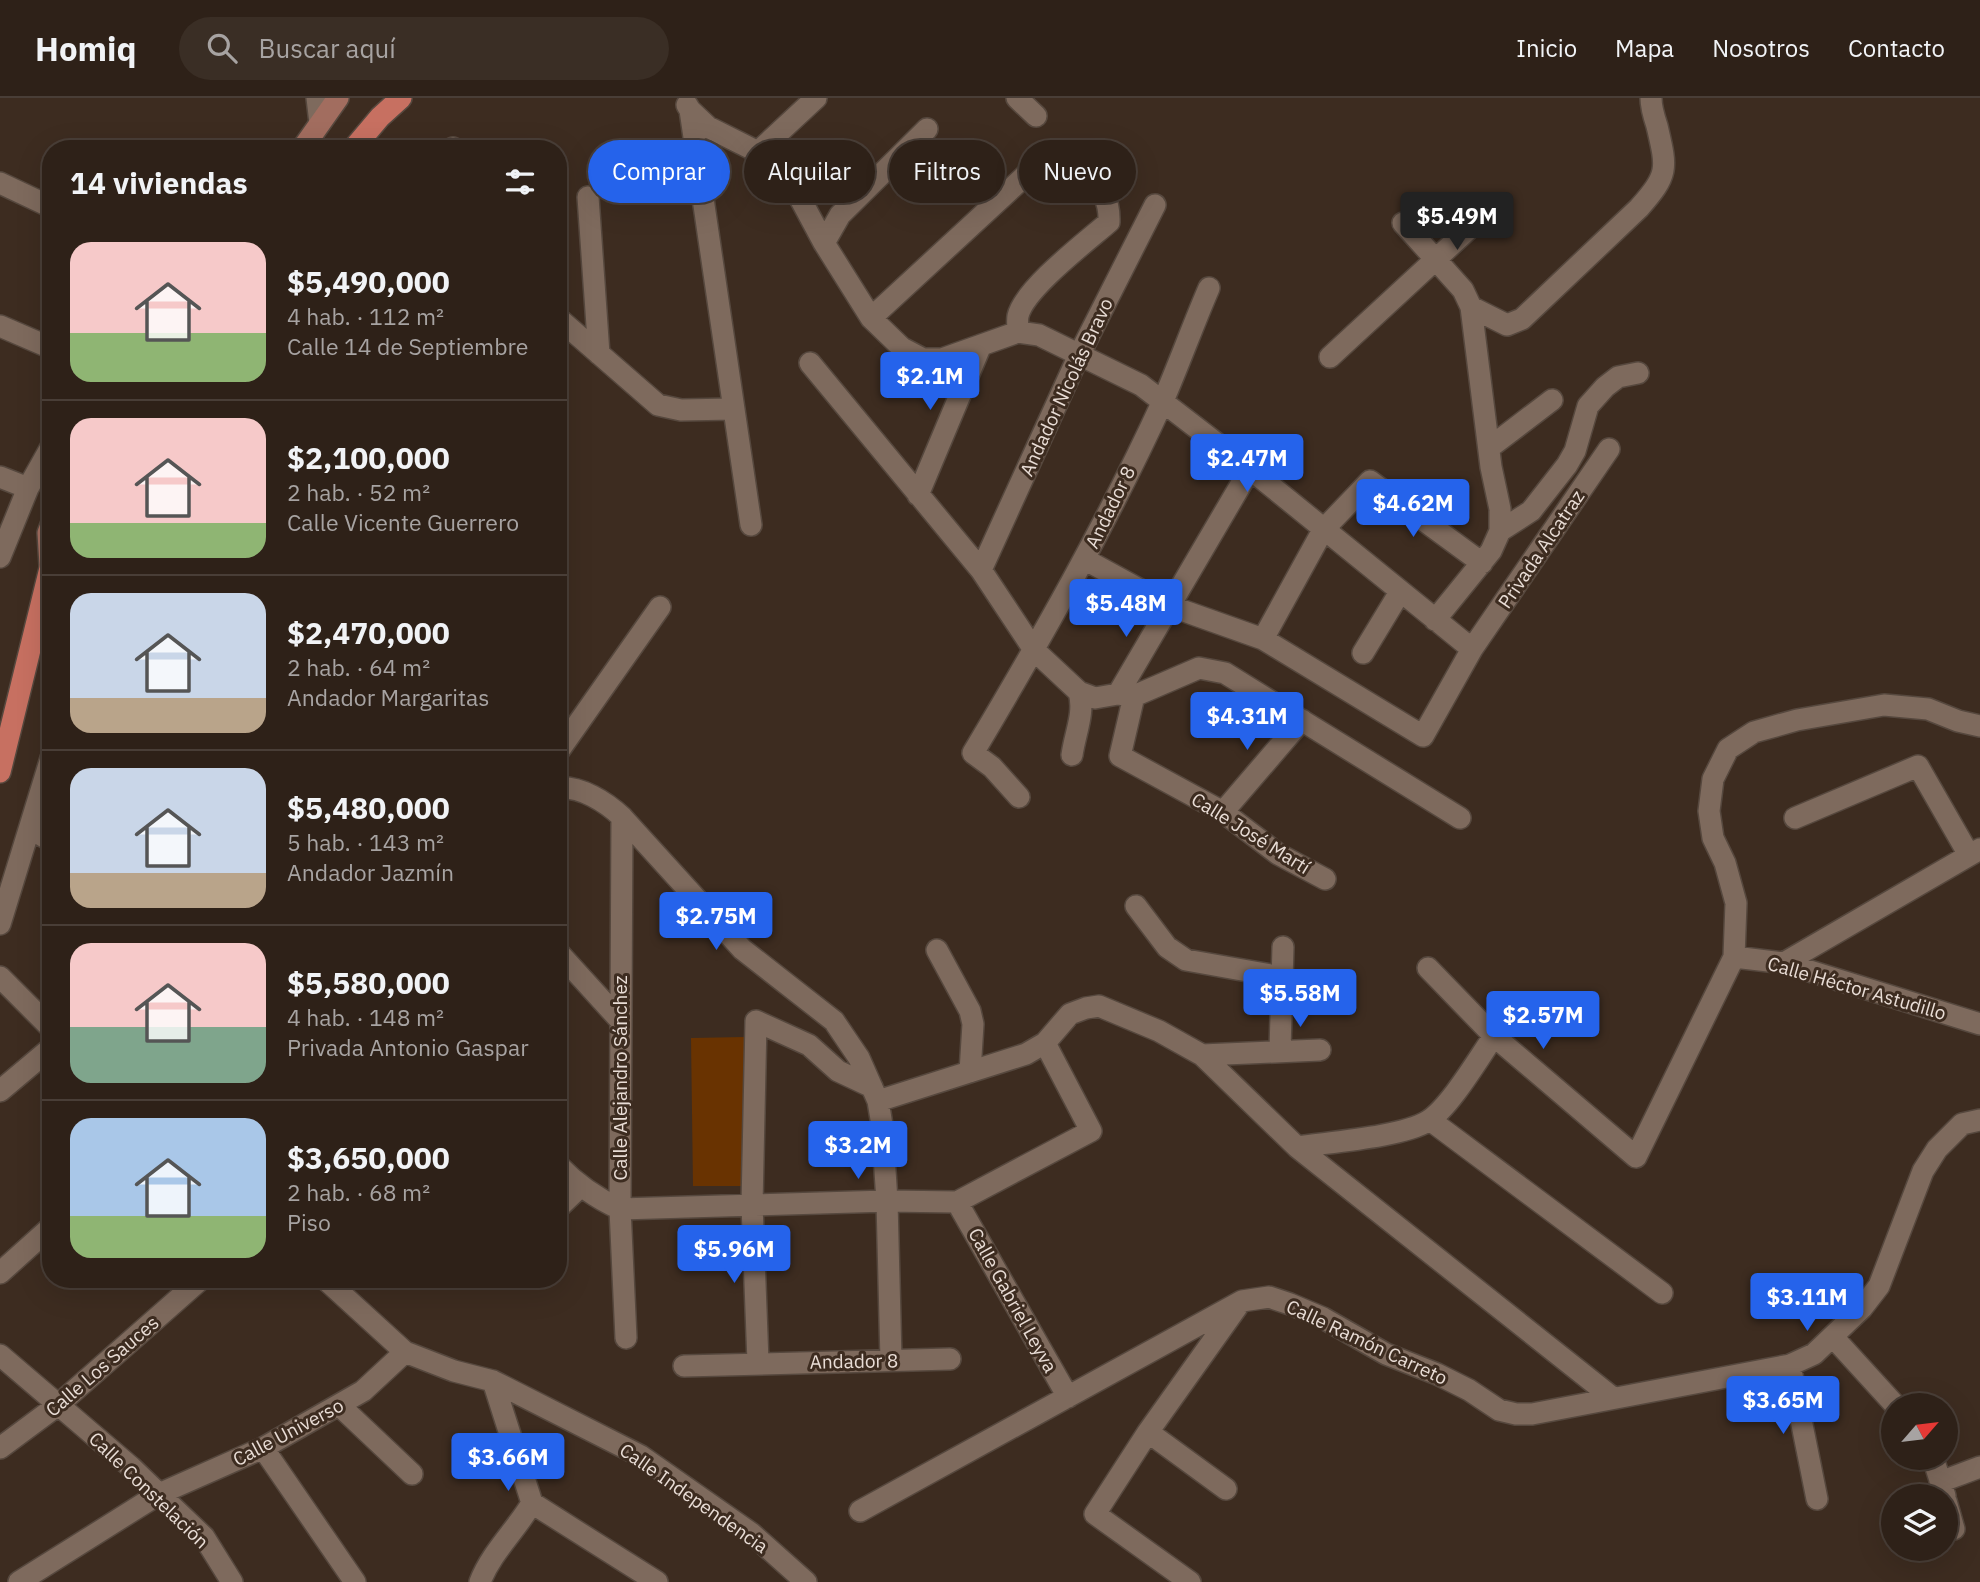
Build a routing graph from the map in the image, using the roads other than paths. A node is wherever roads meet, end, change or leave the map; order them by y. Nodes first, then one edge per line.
1 (317, 98) edge
2 (338, 98) edge
3 (401, 98) edge
4 (816, 98) edge
5 (1017, 98) edge
6 (1651, 98) edge
7 (687, 104) edge
8 (1035, 116) dead end
9 (320, 123) junction
10 (927, 129) dead end
11 (308, 140) edge
12 (361, 140) edge
13 (771, 140) edge
14 (744, 144) edge
15 (1019, 182) edge
16 (0, 183) edge
17 (42, 203) edge
18 (588, 203) edge
19 (803, 203) edge
20 (1107, 203) edge
21 (1155, 205) dead end
22 (1488, 211) dead end
23 (1403, 223) dead end
24 (824, 243) junction
25 (1436, 260) junction
26 (1209, 288) dead end
27 (1471, 307) junction
28 (871, 318) junction
29 (0, 326) edge
30 (567, 326) edge
31 (1018, 332) junction
32 (42, 344) edge
33 (981, 345) junction
34 (599, 354) junction
35 (1079, 355) junction
36 (1330, 356) dead end
37 (810, 363) dead end
38 (1638, 373) dead end
39 (1552, 400) dead end
40 (1163, 401) junction
41 (733, 409) junction
42 (1489, 448) junction
43 (1609, 449) dead end
44 (42, 463) edge
45 (1250, 470) junction
46 (0, 477) edge
47 (28, 488) junction
48 (918, 495) junction
49 (751, 525) dead end
50 (1323, 530) junction
51 (1500, 531) junction
52 (0, 557) edge
53 (1084, 559) junction
54 (1482, 563) junction
55 (981, 570) junction
56 (1400, 592) junction
57 (42, 602) edge
58 (1170, 606) junction
59 (660, 607) dead end
60 (1436, 620) junction
61 (1264, 639) junction
62 (1472, 649) junction
63 (1034, 650) junction
64 (1363, 653) dead end
65 (1079, 692) junction
66 (1126, 695) junction
67 (1302, 720) junction
68 (1980, 726) edge
69 (567, 739) edge
70 (1072, 755) dead end
71 (0, 772) edge
72 (42, 788) edge
73 (567, 788) edge
74 (1019, 797) dead end
75 (1223, 812) junction
76 (622, 817) junction
77 (1460, 818) dead end
78 (1795, 818) dead end
79 (30, 828) junction
80 (42, 835) edge
81 (1975, 852) edge
82 (1325, 879) dead end
83 (1136, 906) dead end
84 (0, 924) edge
85 (1283, 947) dead end
86 (937, 950) dead end
87 (1734, 957) junction
88 (567, 962) edge
89 (1784, 963) junction
90 (1429, 968) dead end
91 (0, 976) edge
92 (1282, 977) junction
93 (42, 1019) edge
94 (619, 1019) junction
95 (1980, 1024) edge
96 (1494, 1037) junction
97 (1045, 1043) junction
98 (1280, 1050) junction
99 (1320, 1050) dead end
100 (1202, 1055) junction
101 (42, 1056) edge
102 (970, 1072) junction
103 (0, 1091) edge
104 (875, 1094) junction
105 (1430, 1120) junction
106 (1980, 1120) edge
107 (1297, 1147) junction
108 (567, 1173) edge
109 (581, 1186) junction
110 (567, 1199) edge
111 (887, 1201) junction
112 (957, 1202) junction
113 (752, 1205) junction
114 (620, 1209) junction
115 (42, 1235) edge
116 (0, 1273) edge
117 (191, 1288) edge
118 (335, 1288) edge
119 (1662, 1293) dead end
120 (1242, 1301) junction
121 (1833, 1337) junction
122 (626, 1338) dead end
123 (405, 1352) junction
124 (0, 1355) edge
125 (950, 1359) dead end
126 (891, 1360) junction
127 (758, 1362) junction
128 (1790, 1365) junction
129 (684, 1366) dead end
130 (493, 1381) junction
131 (1884, 1393) edge
132 (1068, 1397) junction
133 (1613, 1398) junction
134 (58, 1405) junction
135 (339, 1405) junction
136 (1148, 1432) junction
137 (0, 1448) edge
138 (263, 1448) junction
139 (1980, 1467) edge
140 (412, 1474) dead end
141 (1956, 1484) edge
142 (1226, 1489) dead end
143 (159, 1494) junction
144 (1817, 1499) dead end
145 (532, 1503) junction
146 (860, 1511) dead end
147 (224, 1578) edge
148 (22, 1581) edge
149 (355, 1582) edge
150 (480, 1582) edge
151 (657, 1582) edge
152 (806, 1582) edge
153 (1190, 1582) edge

1 - 9 street
2 - 9 street
3 - 12 main road
4 - 13 street
5 - 8 street
6 - 27 street
7 - 14 street
7 - 41 street
9 - 11 street
10 - 24 street
15 - 28 street
16 - 17 street
18 - 34 street
19 - 24 street
20 - 31 street
21 - 35 street, Andador Nicolás Bravo
22 - 25 street
23 - 25 street
24 - 28 street
25 - 27 street
25 - 36 street
26 - 40 street, Andador 8
27 - 42 street
28 - 33 street
29 - 32 street
30 - 34 street
31 - 33 street
31 - 35 street
33 - 48 street
34 - 41 street
35 - 40 street
35 - 55 street, Andador Nicolás Bravo
37 - 48 street
38 - 51 street
39 - 42 street
40 - 45 street
40 - 53 street, Andador 8
41 - 49 street
42 - 51 street
43 - 62 street, Privada Alcatraz
44 - 47 street
45 - 50 street
45 - 58 street
46 - 47 street
47 - 52 street
48 - 55 street
50 - 54 street
50 - 56 street
50 - 61 street
51 - 54 street
53 - 58 street
53 - 63 street, Andador 8
54 - 60 street
55 - 63 street
56 - 60 street
56 - 64 street
57 - 71 main road
58 - 61 street
58 - 66 street
59 - 69 street
60 - 62 street
61 - 62 street, Privada Alcatraz
63 - 65 street
63 - 74 street
65 - 66 street
65 - 70 street
66 - 67 street
66 - 75 street, Calle José Martí
67 - 75 street
67 - 77 street
68 - 87 street
72 - 79 street
73 - 76 street
75 - 82 street, Calle José Martí
76 - 94 street, Calle Alejandro Sánchez
76 - 104 street
78 - 81 street
79 - 80 street
79 - 84 street
81 - 89 street
83 - 92 street
85 - 92 street
86 - 102 street
87 - 89 street, Calle Héctor Astudillo
87 - 96 street
88 - 94 street
89 - 95 street, Calle Héctor Astudillo
90 - 96 street
91 - 93 street
92 - 98 street
94 - 114 street, Calle Alejandro Sánchez
96 - 105 street
97 - 100 street
97 - 102 street
97 - 112 street
98 - 99 street
98 - 100 street
100 - 107 street
101 - 103 street
102 - 104 street
104 - 111 street
104 - 113 street
105 - 107 street
105 - 119 street
106 - 121 street
107 - 133 street
108 - 109 street
109 - 110 street
109 - 114 street
111 - 112 street
111 - 113 street
111 - 126 street
112 - 132 street, Calle Gabriel Leyva
113 - 114 street
113 - 127 street
114 - 122 street, Calle Alejandro Sánchez
115 - 116 street
117 - 134 street, Calle Los Sauces
118 - 123 street, Calle Independencia
120 - 132 street, Calle Ramón Carreto
120 - 133 street, Calle Ramón Carreto
120 - 136 street
121 - 128 street
121 - 131 street
123 - 130 street, Calle Independencia
123 - 135 street, Calle Universo
124 - 134 street, Calle Constelación
125 - 126 street, Andador 8
126 - 127 street, Andador 8
127 - 129 street, Andador 8
128 - 133 street
128 - 144 street
130 - 145 street
130 - 152 street, Calle Independencia
132 - 146 street, Calle Ramón Carreto
134 - 137 street, Calle Los Sauces
134 - 143 street, Calle Constelación
135 - 138 street, Calle Universo
135 - 140 street
136 - 142 street
136 - 153 street
138 - 143 street, Calle Universo
138 - 149 street
139 - 141 street
143 - 147 street, Calle Constelación
143 - 148 street, Calle Universo
145 - 150 street
145 - 151 street

